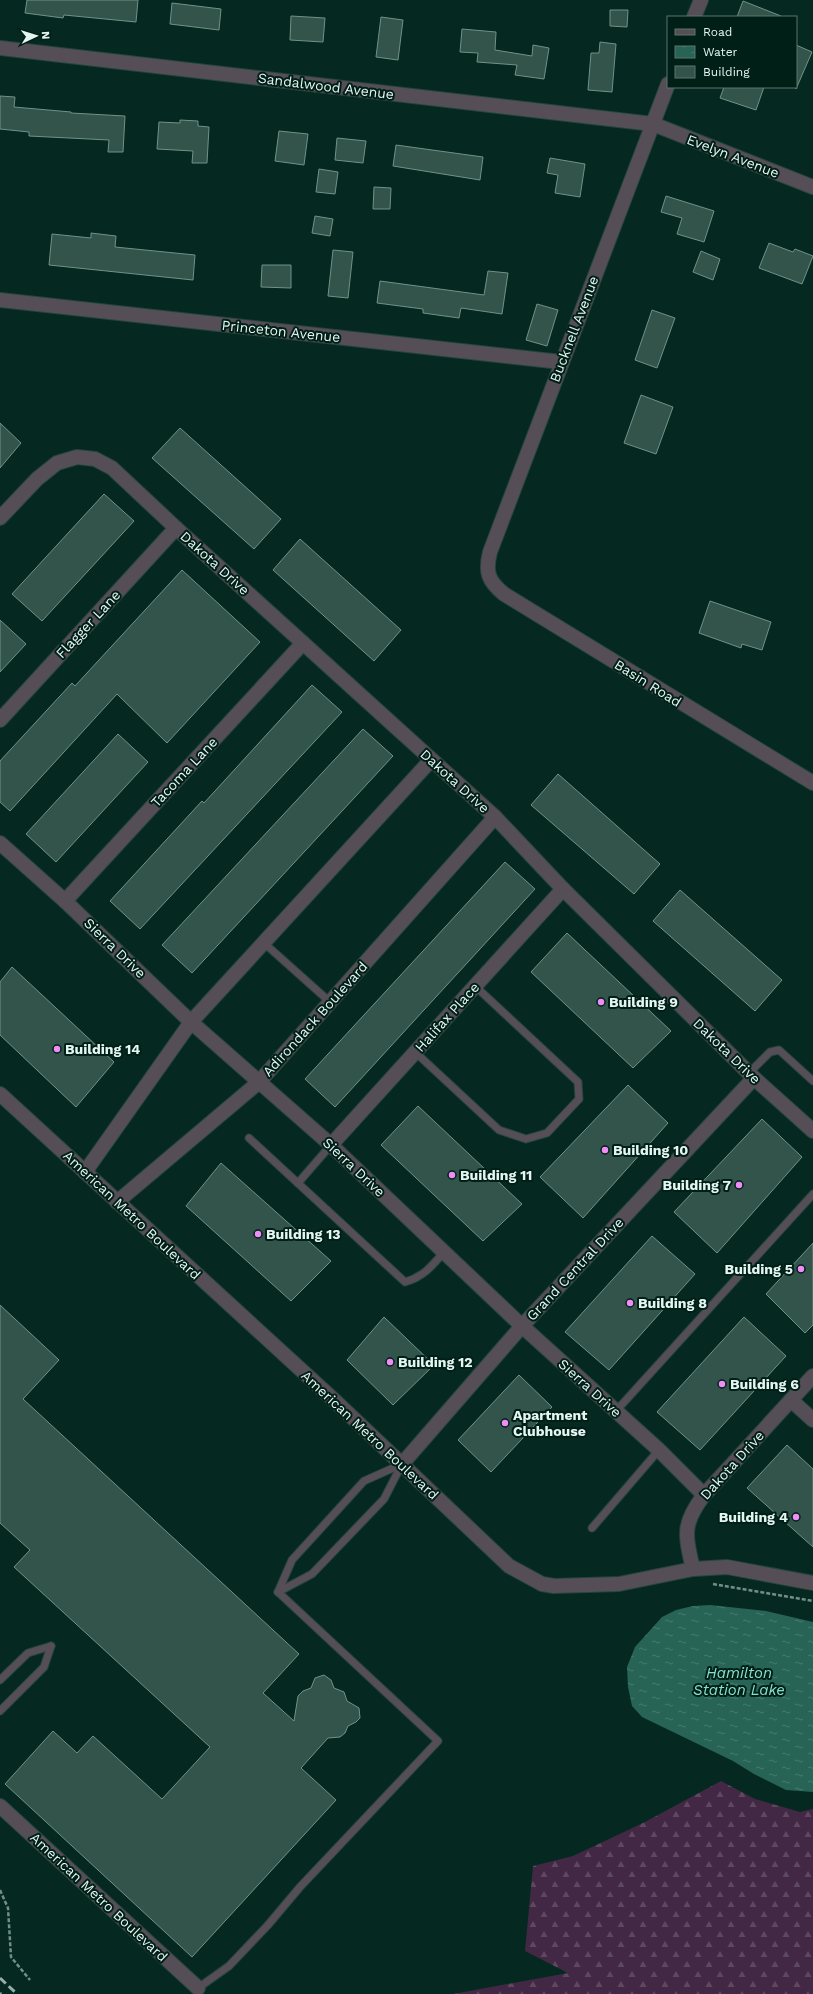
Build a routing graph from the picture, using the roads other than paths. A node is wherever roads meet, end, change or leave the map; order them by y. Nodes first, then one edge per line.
1 (701, 0) edge
2 (694, 16) edge
3 (0, 48) edge
4 (667, 86) edge
5 (652, 124) junction
6 (813, 187) edge
7 (0, 300) edge
8 (561, 362) junction
9 (0, 518) edge
10 (176, 528) junction
11 (488, 575) joint
12 (303, 643) junction
13 (0, 720) edge
14 (431, 760) junction
15 (813, 783) edge
16 (495, 817) junction
17 (0, 843) edge
18 (563, 889) junction
19 (65, 901) junction
20 (264, 943) junction
21 (475, 986) junction
22 (330, 1002) junction
23 (192, 1022) junction
24 (415, 1052) junction
25 (752, 1076) junction
26 (813, 1081) edge
27 (259, 1082) junction
28 (0, 1094) edge
29 (813, 1131) edge
30 (249, 1138) dead end
31 (331, 1145) junction
32 (85, 1172) junction
33 (298, 1183) junction
34 (813, 1194) edge
35 (117, 1202) junction
36 (444, 1252) junction
37 (522, 1326) junction
38 (813, 1376) edge
39 (791, 1400) junction
40 (616, 1411) junction
41 (813, 1420) edge
42 (659, 1450) junction
43 (402, 1464) junction
44 (704, 1495) junction
45 (592, 1528) dead end
46 (693, 1569) junction
47 (813, 1583) edge
48 (278, 1592) junction
49 (0, 1680) edge
50 (0, 1711) edge
51 (0, 1806) edge
52 (198, 1988) joint

1 - 2 street
3 - 5 street, Sandalwood Avenue
4 - 5 street, Bucknell Avenue
5 - 6 street, Evelyn Avenue
5 - 8 street, Bucknell Avenue
7 - 8 street, Princeton Avenue
8 - 11 street, Bucknell Avenue
9 - 10 street, Dakota Drive
10 - 12 street, Dakota Drive
10 - 13 street, Flagger Lane
11 - 15 street, Basin Road
12 - 14 street, Dakota Drive
12 - 19 street, Tacoma Lane
14 - 16 street, Dakota Drive
14 - 20 street
16 - 18 street, Dakota Drive
16 - 22 street, Adirondack Boulevard
17 - 19 street, Sierra Drive
18 - 21 street, Halifax Place
18 - 25 street, Dakota Drive
19 - 23 street, Sierra Drive
20 - 22 lane
20 - 23 street
21 - 24 street, Halifax Place
21 - 24 lane
22 - 27 street, Adirondack Boulevard
23 - 27 street, Sierra Drive
23 - 32 street
24 - 31 street, Halifax Place
25 - 26 lane
25 - 29 street, Dakota Drive
25 - 37 street, Grand Central Drive
27 - 31 street, Sierra Drive
27 - 35 street, Adirondack Boulevard
28 - 32 street, American Metro Boulevard
30 - 33 lane
31 - 33 lane
31 - 36 street, Sierra Drive
32 - 35 street, American Metro Boulevard
33 - 36 lane
34 - 40 lane
35 - 43 street, American Metro Boulevard
36 - 37 street, Sierra Drive
37 - 40 street, Sierra Drive
37 - 43 street, Grand Central Drive
38 - 39 street, Dakota Drive
39 - 41 street
39 - 44 street, Dakota Drive
40 - 42 street, Sierra Drive
42 - 44 street, Sierra Drive
42 - 45 lane
43 - 46 street, American Metro Boulevard
43 - 48 lane
43 - 48 lane
44 - 46 street, Dakota Drive
46 - 47 street, American Metro Boulevard
48 - 52 lane
49 - 50 lane
51 - 52 street, American Metro Boulevard

